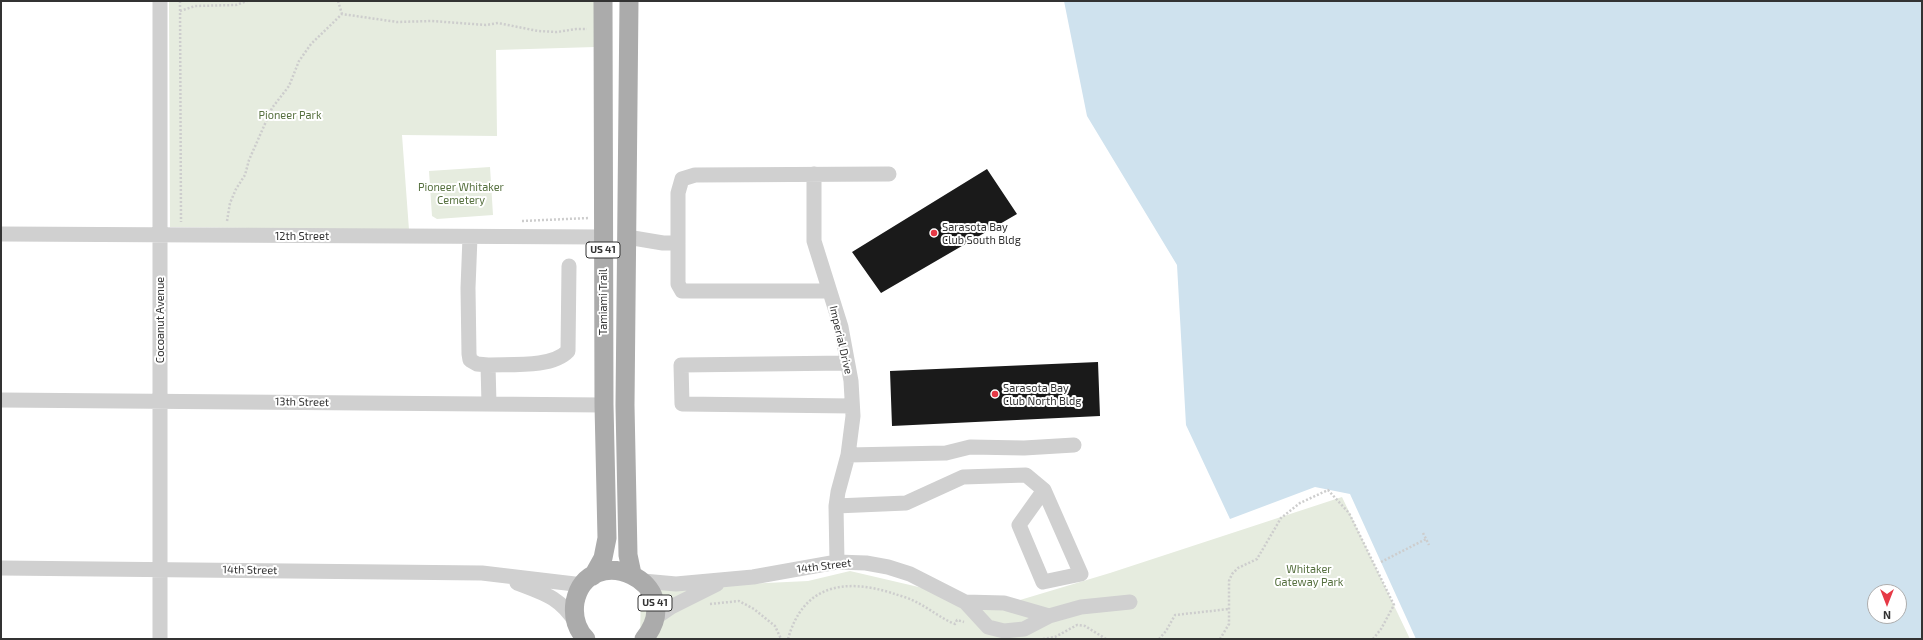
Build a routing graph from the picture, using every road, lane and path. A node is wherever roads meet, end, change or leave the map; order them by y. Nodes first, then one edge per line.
1 (160, 1) edge
2 (180, 1) edge
3 (248, 1) edge
4 (338, 1) edge
5 (603, 1) edge
6 (621, 1) edge
7 (629, 1) edge
8 (180, 11) junction
9 (342, 14) junction
10 (628, 28) junction
11 (592, 29) dead end
12 (814, 174) junction
13 (889, 174) dead end
14 (590, 218) dead end
15 (518, 223) dead end
16 (187, 225) dead end
17 (227, 226) dead end
18 (1, 234) edge
19 (160, 235) junction
20 (470, 237) junction
21 (603, 237) junction
22 (627, 237) junction
23 (678, 243) junction
24 (569, 266) dead end
25 (829, 290) junction
26 (847, 363) junction
27 (488, 364) junction
28 (1, 400) edge
29 (160, 400) junction
30 (489, 404) junction
31 (604, 405) junction
32 (852, 406) junction
33 (1074, 445) dead end
34 (848, 455) junction
35 (1044, 490) junction
36 (836, 506) junction
37 (1423, 533) dead end
38 (1426, 539) junction
39 (1429, 545) dead end
40 (837, 562) junction
41 (1381, 562) dead end
42 (1, 568) edge
43 (160, 569) junction
44 (499, 576) junction
45 (638, 577) junction
46 (588, 580) junction
47 (723, 580) junction
48 (965, 602) junction
49 (1130, 602) dead end
50 (709, 604) dead end
51 (1229, 609) junction
52 (1049, 616) junction
53 (655, 618) junction
54 (576, 623) junction
55 (968, 624) dead end
56 (160, 639) edge
57 (586, 639) edge
58 (644, 639) edge
59 (781, 639) edge
60 (788, 639) edge
61 (1043, 639) edge
62 (1106, 639) edge
63 (1159, 639) edge
64 (1220, 639) edge
65 (1373, 639) edge

1 - 19 street, Cocoanut Avenue
2 - 8 path
3 - 8 path
4 - 9 path
5 - 21 main road, Tamiami Trail / US 41
6 - 10 main road
7 - 10 main road, US 41
8 - 16 path
9 - 11 path
9 - 17 path
10 - 22 main road, US 41
12 - 13 street
12 - 23 street
12 - 25 street, Imperial Drive
14 - 15 path
18 - 19 street, 12th Street
19 - 20 street, 12th Street
19 - 29 street, Cocoanut Avenue
20 - 21 street, 12th Street
20 - 27 street
21 - 31 main road, Tamiami Trail / US 41
22 - 23 street
22 - 45 main road, US 41
23 - 25 street
24 - 27 street
25 - 26 street, Imperial Drive
26 - 32 street, Imperial Drive
26 - 32 street
27 - 30 street
28 - 29 street, 13th Street
29 - 30 street, 13th Street
29 - 43 street, Cocoanut Avenue
30 - 31 street, 13th Street
31 - 46 main road, Tamiami Trail / US 41
32 - 34 street, Imperial Drive
33 - 34 street
34 - 36 street, Imperial Drive
35 - 35 street
35 - 36 street
36 - 40 street, Imperial Drive
37 - 38 path
38 - 39 path
38 - 41 path
40 - 47 street, 14th Street
40 - 48 street, 14th Street
42 - 43 street, 14th Street
43 - 44 street, 14th Street
43 - 56 street, Cocoanut Avenue
44 - 46 street, 14th Street
44 - 54 street, 14th Street
45 - 46 main road
45 - 47 street, 14th Street
45 - 53 main road, US 41
46 - 54 main road, Tamiami Trail / US 41
47 - 53 street, 14th Street
48 - 52 street, 14th Street
48 - 52 street, 14th Street
49 - 52 street, 14th Street
50 - 59 path
51 - 63 path
51 - 64 path
51 - 65 path
53 - 58 main road, US 41
54 - 57 main road, Tamiami Trail / US 41
55 - 60 path
61 - 62 path

